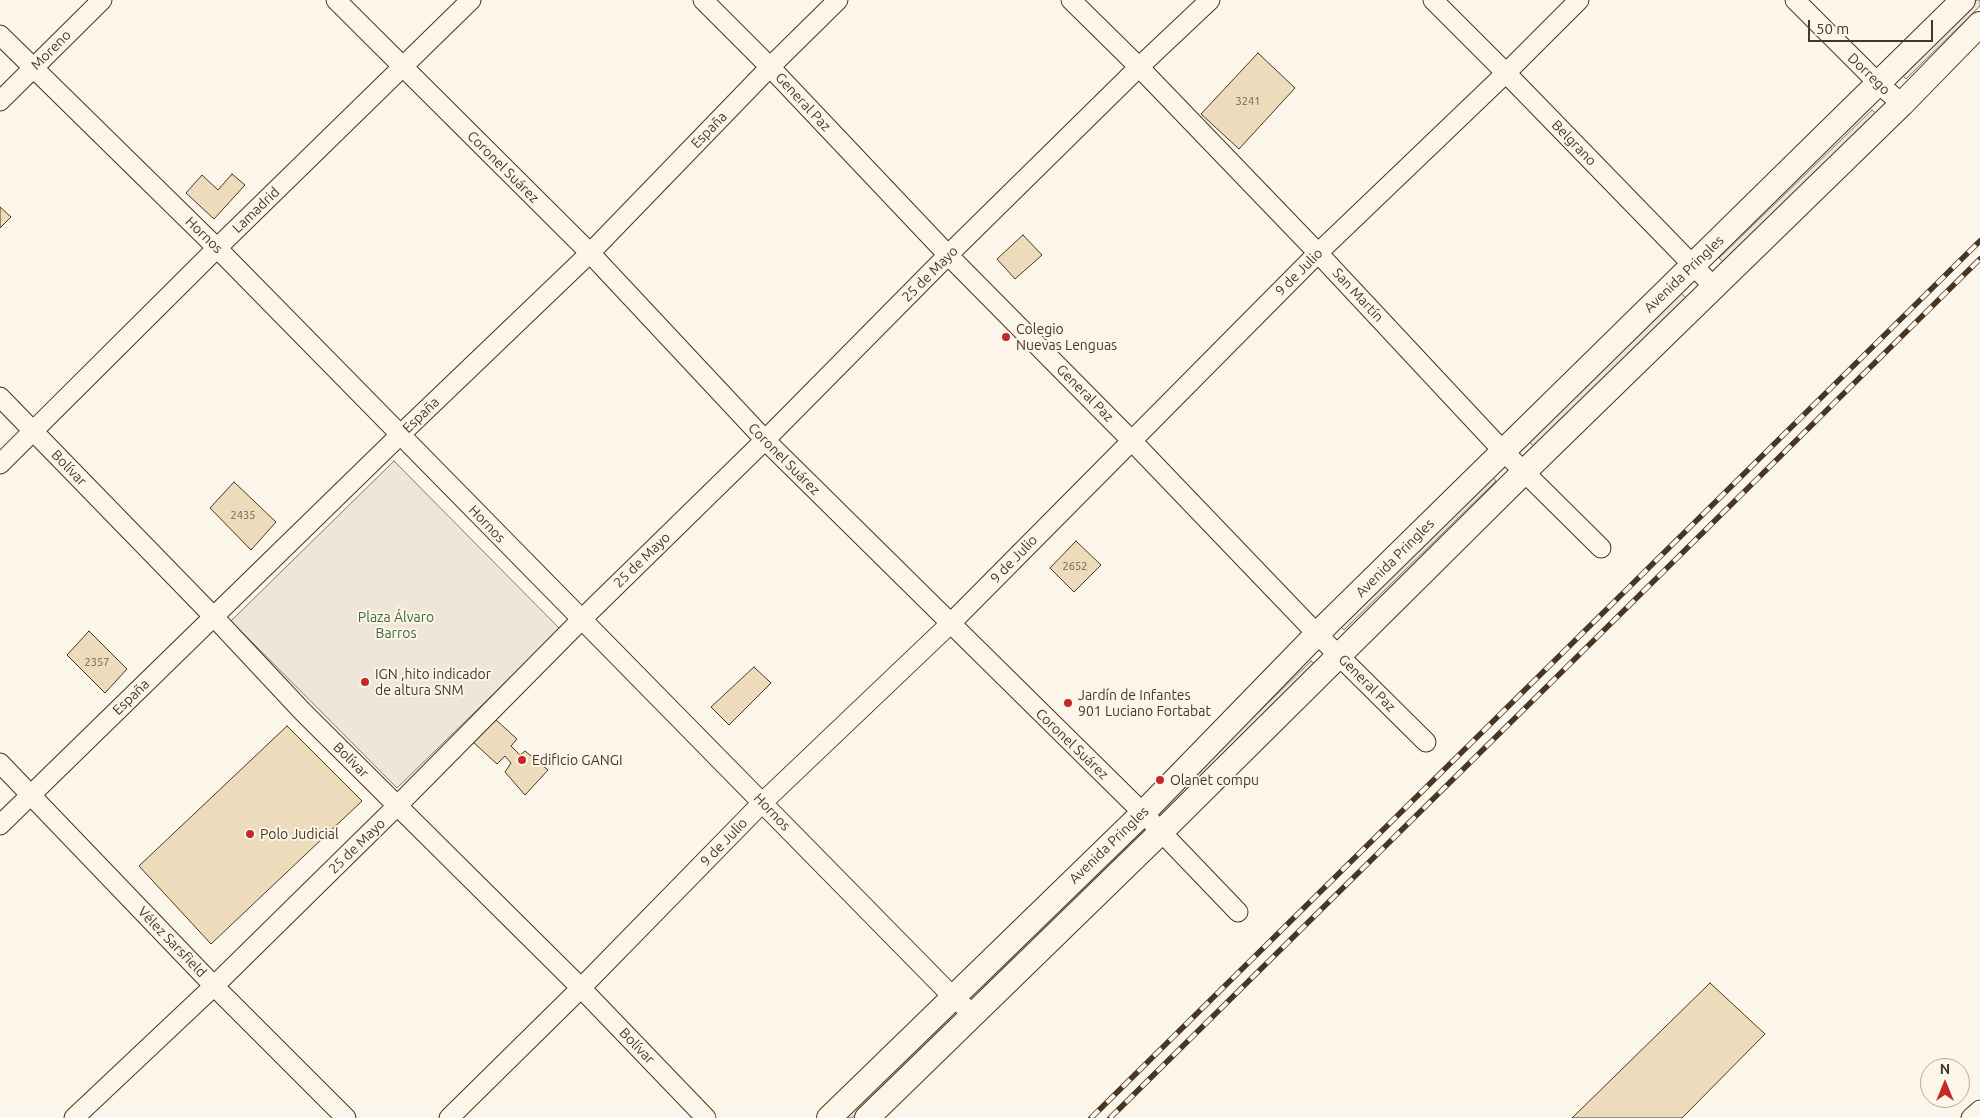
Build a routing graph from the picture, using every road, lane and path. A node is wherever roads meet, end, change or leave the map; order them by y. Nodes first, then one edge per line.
1 (102, 0) edge
2 (336, 0) edge
3 (471, 0) edge
4 (703, 0) edge
5 (838, 0) edge
6 (1071, 0) edge
7 (1210, 0) edge
8 (1433, 0) edge
9 (1579, 0) edge
10 (1796, 0) edge
11 (1963, 0) edge
12 (1980, 24) edge
13 (0, 35) edge
14 (403, 67) junction
15 (770, 67) junction
16 (1139, 67) junction
17 (33, 68) junction
18 (1506, 73) junction
19 (1878, 84) junction
20 (0, 101) edge
21 (1902, 104) junction
22 (217, 248) junction
23 (1318, 252) junction
24 (590, 253) junction
25 (948, 255) junction
26 (1693, 266) junction
27 (1714, 287) junction
28 (0, 397) edge
29 (33, 431) junction
30 (401, 434) junction
31 (765, 440) junction
32 (1131, 440) junction
33 (1503, 451) junction
34 (0, 464) edge
35 (1524, 472) junction
36 (1601, 548) dead end
37 (214, 618) junction
38 (581, 620) junction
39 (950, 624) junction
40 (1317, 634) junction
41 (1340, 655) junction
42 (1426, 742) dead end
43 (0, 763) edge
44 (31, 794) junction
45 (763, 802) junction
46 (398, 806) junction
47 (1143, 813) junction
48 (0, 825) edge
49 (1161, 832) junction
50 (1238, 912) dead end
51 (214, 986) junction
52 (581, 988) junction
53 (952, 997) junction
54 (973, 1014) junction
55 (1980, 1110) edge
56 (74, 1118) edge
57 (346, 1118) edge
58 (449, 1118) edge
59 (706, 1118) edge
60 (829, 1118) edge
61 (867, 1118) edge
62 (1972, 1118) edge

1 - 17 street, Moreno
2 - 14 street, Coronel Suárez
3 - 14 street, Lamadrid
4 - 15 street, General Paz
5 - 15 street, España
6 - 16 street, San Martín
7 - 16 street, 25 de Mayo
8 - 18 street, Belgrano
9 - 18 street, 9 de Julio
10 - 19 street, Dorrego
11 - 19 main road, Avenida Pringles
12 - 21 main road, Avenida Pringles
13 - 17 street, Hornos
14 - 22 street, Lamadrid
14 - 24 street, Coronel Suárez
15 - 24 street, España
15 - 25 street, General Paz
16 - 23 street, San Martín
16 - 25 street, 25 de Mayo
17 - 20 street, Moreno
17 - 22 street, Hornos
18 - 23 street, 9 de Julio
18 - 26 street, Belgrano
19 - 21 street, Dorrego
19 - 26 main road, Avenida Pringles
21 - 27 main road, Avenida Pringles
22 - 29 street, Lamadrid
22 - 30 street, Hornos
23 - 32 street, 9 de Julio
23 - 33 street, San Martín
24 - 30 street, España
24 - 31 street, Coronel Suárez
25 - 31 street, 25 de Mayo
25 - 32 street, General Paz
26 - 27 street, Belgrano
26 - 33 main road, Avenida Pringles
27 - 35 main road, Avenida Pringles
28 - 29 street, Bolívar
29 - 34 street, Lamadrid
29 - 37 street, Bolívar
30 - 37 street, España
30 - 38 street, Hornos
31 - 38 street, 25 de Mayo
31 - 39 street, Coronel Suárez
32 - 39 street, 9 de Julio
32 - 40 street, General Paz
33 - 35 street, San Martín
33 - 40 main road, Avenida Pringles
35 - 36 street, San Martín
35 - 41 main road, Avenida Pringles
37 - 44 street, España
37 - 46 street, Bolívar
38 - 45 street, Hornos
38 - 46 street, 25 de Mayo
39 - 45 street, 9 de Julio
39 - 47 street, Coronel Suárez
40 - 41 street, General Paz
40 - 47 main road, Avenida Pringles
41 - 42 street, General Paz
41 - 49 main road, Avenida Pringles
43 - 44 street, Vélez Sarsfield
44 - 48 street, España
44 - 51 street, Vélez Sarsfield
45 - 52 street, 9 de Julio
45 - 53 street, Hornos
46 - 51 street, 25 de Mayo
46 - 52 street, Bolívar
47 - 49 street, Coronel Suárez
47 - 53 main road, Avenida Pringles
49 - 50 street, Coronel Suárez
49 - 54 main road, Avenida Pringles
51 - 56 street, 25 de Mayo
51 - 57 street, Vélez Sarsfield
52 - 58 street, 9 de Julio
52 - 59 street, Bolívar
53 - 54 street, Hornos
53 - 60 main road, Avenida Pringles
54 - 61 main road, Avenida Pringles
55 - 62 street

